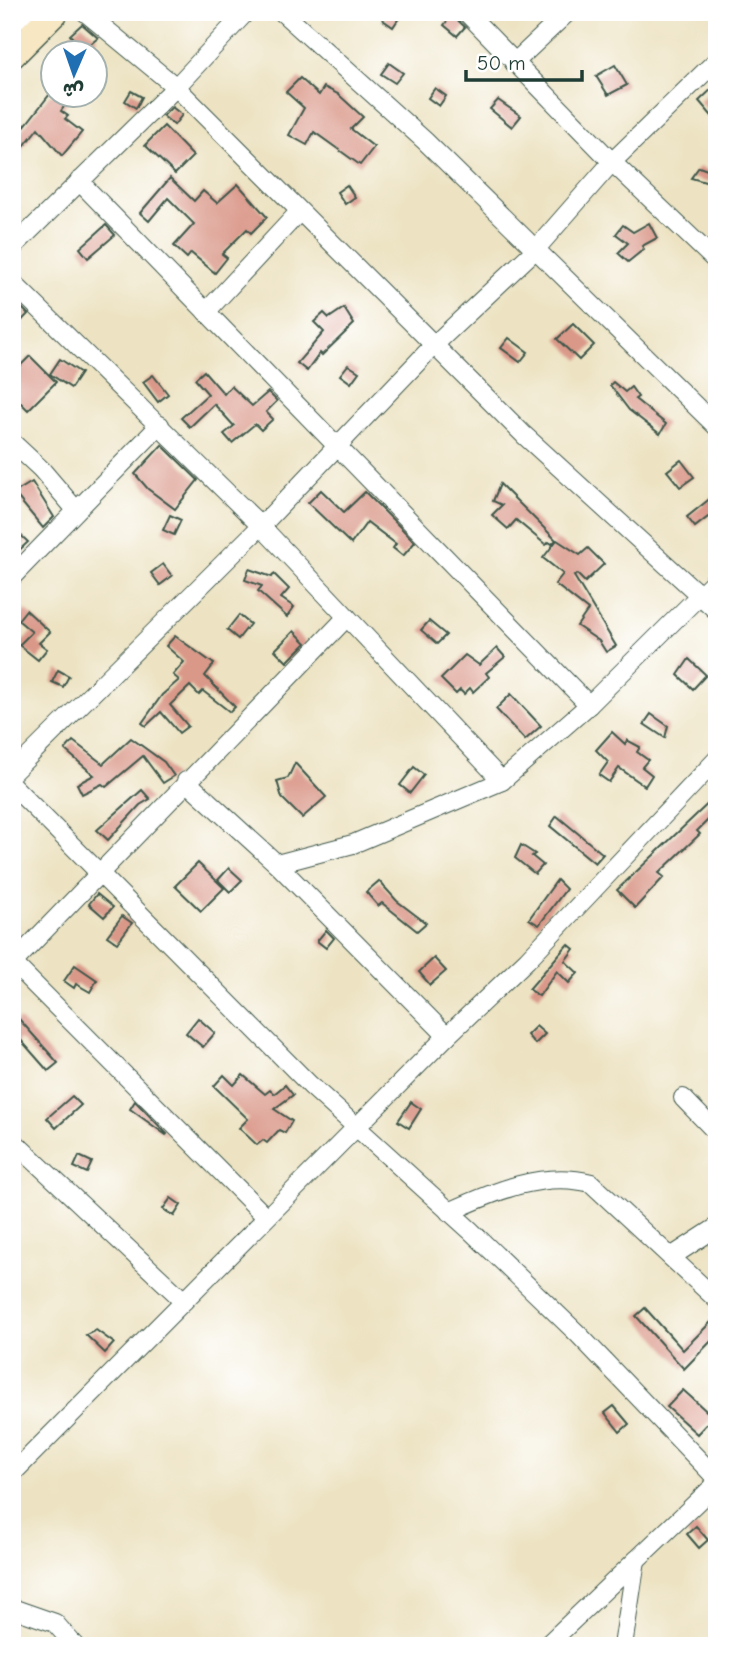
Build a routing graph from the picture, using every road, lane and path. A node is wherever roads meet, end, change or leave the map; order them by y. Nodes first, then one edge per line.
1 (85, 12) edge
2 (246, 12) edge
3 (282, 12) edge
4 (466, 12) edge
5 (568, 12) edge
6 (37, 18) edge
7 (12, 55) edge
8 (717, 60) edge
9 (514, 63) junction
10 (176, 87) junction
11 (612, 162) junction
12 (79, 181) junction
13 (299, 212) junction
14 (12, 248) edge
15 (535, 250) junction
16 (715, 256) edge
17 (12, 282) edge
18 (206, 312) junction
19 (434, 345) junction
20 (160, 425) junction
21 (717, 427) edge
22 (12, 442) edge
23 (338, 445) junction
24 (76, 510) junction
25 (261, 526) junction
26 (12, 577) edge
27 (717, 579) edge
28 (701, 596) junction
29 (717, 611) edge
30 (347, 617) junction
31 (589, 705) junction
32 (717, 759) edge
33 (12, 774) edge
34 (186, 780) junction
35 (502, 781) junction
36 (12, 785) edge
37 (276, 864) junction
38 (99, 870) junction
39 (13, 963) edge
40 (447, 1036) junction
41 (683, 1098) dead end
42 (356, 1128) junction
43 (717, 1133) edge
44 (12, 1140) edge
45 (449, 1212) junction
46 (267, 1217) junction
47 (717, 1227) edge
48 (671, 1257) junction
49 (717, 1300) edge
50 (184, 1301) junction
51 (12, 1474) edge
52 (717, 1481) edge
53 (636, 1560) junction
54 (12, 1608) edge
55 (75, 1646) edge
56 (546, 1646) edge
57 (623, 1646) edge

1 - 10 street
2 - 10 street
3 - 15 street
4 - 9 street
5 - 9 street
6 - 7 street
8 - 11 street
9 - 11 street
10 - 12 street
10 - 13 street
11 - 15 street
11 - 16 street
12 - 14 street
12 - 18 street
13 - 18 street
13 - 19 street
15 - 19 street
15 - 21 street
17 - 20 street
18 - 23 street
19 - 23 street
19 - 28 street
20 - 24 street
20 - 25 street
22 - 24 street
23 - 25 street
23 - 31 street
24 - 26 street
25 - 30 street
25 - 33 street
27 - 28 street
28 - 29 street
28 - 31 street
30 - 34 street
30 - 35 street
31 - 35 street
32 - 40 street
34 - 37 street
34 - 38 street
35 - 37 street
36 - 38 street
37 - 40 street
38 - 39 street
38 - 42 street
39 - 46 street
40 - 42 street
41 - 43 street
42 - 45 street
42 - 46 street
44 - 50 street
45 - 48 street
45 - 52 street
46 - 50 street
47 - 48 street
48 - 49 street
50 - 51 street
52 - 53 street
53 - 56 street
53 - 57 street
54 - 55 street

